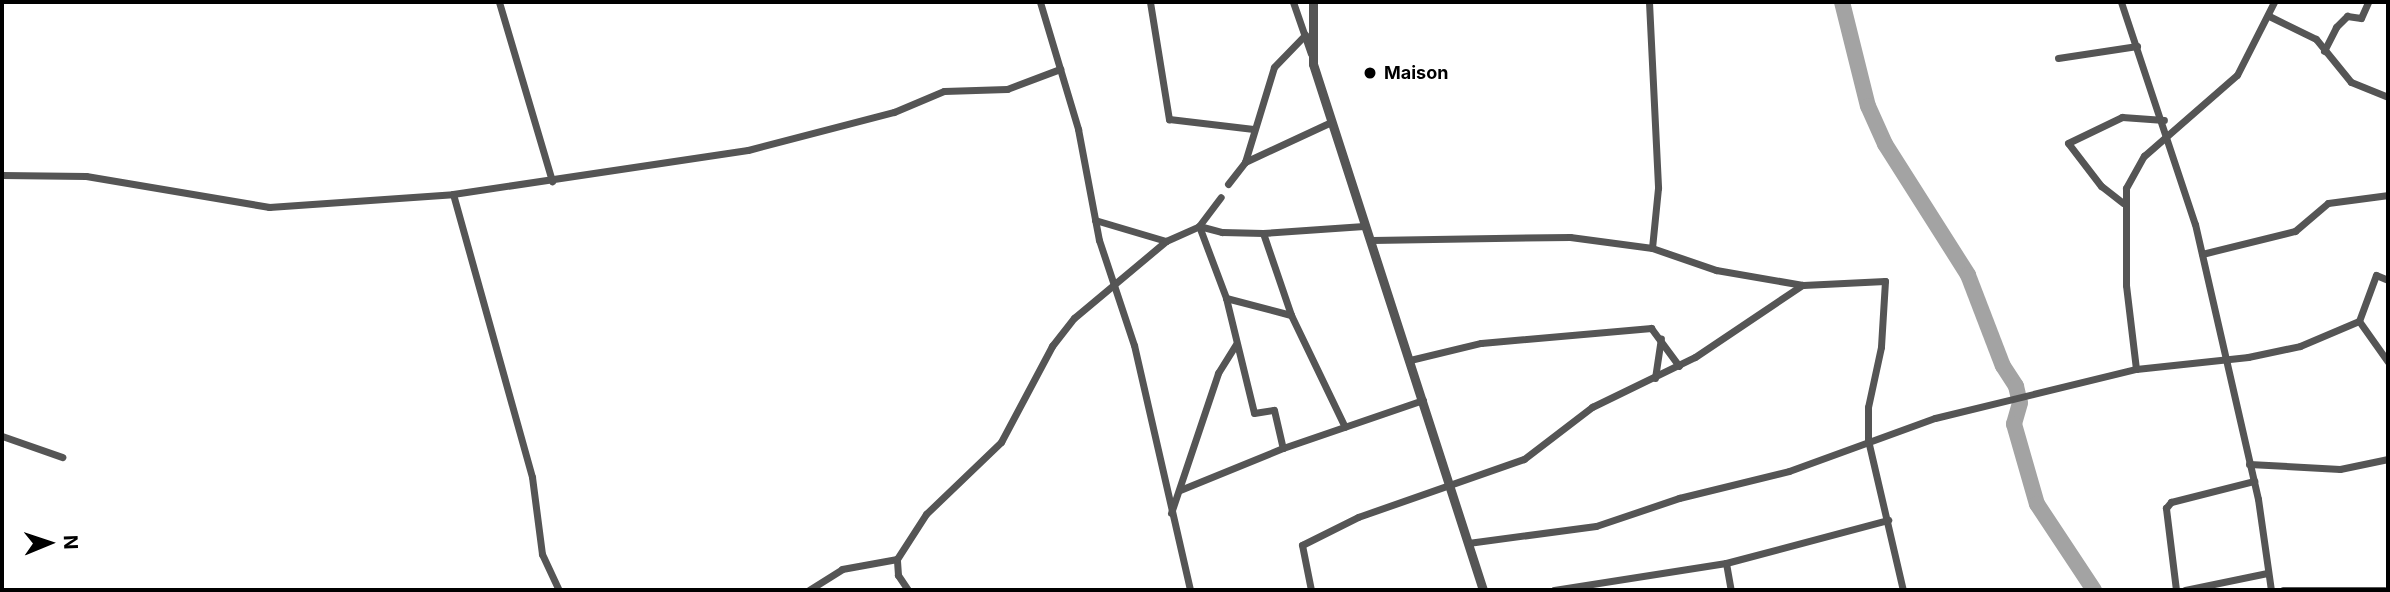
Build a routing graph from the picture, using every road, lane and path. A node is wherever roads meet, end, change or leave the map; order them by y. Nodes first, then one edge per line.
1 (499, 2) edge
2 (1040, 2) edge
3 (1150, 2) edge
4 (1293, 2) edge
5 (1313, 2) edge
6 (1649, 2) edge
7 (2122, 2) edge
8 (2274, 2) edge
9 (2368, 2) edge
10 (2269, 16) junction
11 (1304, 35) junction
12 (2137, 46) junction
13 (2324, 51) junction
14 (1311, 54) junction
15 (2058, 58) dead end
16 (1060, 69) junction
17 (2388, 97) edge
18 (2164, 120) junction
19 (1331, 122) junction
20 (1253, 129) junction
21 (2169, 135) junction
22 (1245, 162) junction
23 (2, 175) edge
24 (552, 181) junction
25 (1228, 184) dead end
26 (453, 194) junction
27 (2388, 195) edge
28 (1221, 197) dead end
29 (2123, 203) junction
30 (1095, 220) junction
31 (1199, 226) junction
32 (1364, 226) junction
33 (1263, 233) junction
34 (1372, 240) junction
35 (1166, 241) junction
36 (1652, 248) junction
37 (2202, 254) junction
38 (2388, 280) edge
39 (1114, 284) junction
40 (1803, 285) junction
41 (1226, 298) junction
42 (1292, 315) junction
43 (2359, 321) junction
44 (1661, 338) junction
45 (1236, 344) junction
46 (2222, 358) junction
47 (1410, 360) junction
48 (2388, 362) edge
49 (1679, 366) junction
50 (2136, 369) junction
51 (1655, 378) junction
52 (1423, 400) junction
53 (1345, 427) junction
54 (2, 436) edge
55 (1868, 440) junction
56 (1283, 448) junction
57 (62, 457) dead end
58 (2388, 459) edge
59 (2249, 464) junction
60 (2254, 481) junction
61 (1451, 485) junction
62 (1180, 490) junction
63 (1171, 513) junction
64 (1888, 520) junction
65 (1468, 543) junction
66 (897, 559) junction
67 (1726, 563) junction
68 (2267, 573) junction
69 (2385, 589) edge
70 (559, 590) edge
71 (809, 590) edge
72 (908, 590) edge
73 (1190, 590) edge
74 (1311, 590) edge
75 (1483, 590) edge
76 (1554, 590) edge
77 (1731, 590) edge
78 (1903, 590) edge
79 (2176, 590) edge
80 (2185, 590) edge
81 (2271, 590) edge
82 (2283, 590) edge

1 - 24 street
2 - 16 street
3 - 20 street
4 - 11 street
5 - 14 street
6 - 36 street
7 - 12 street
8 - 10 street
9 - 13 street
10 - 13 street
10 - 21 street
11 - 14 street
11 - 20 street
12 - 15 street
12 - 18 street
13 - 17 street
14 - 19 street
16 - 24 street
16 - 30 street
18 - 21 street
18 - 29 street
19 - 22 street
19 - 32 street
20 - 22 street
21 - 29 street
21 - 37 street
22 - 25 street
23 - 26 street
24 - 26 street
26 - 70 street
27 - 37 street
28 - 31 street
29 - 50 street
30 - 35 street
30 - 39 street
31 - 33 street
31 - 35 street
31 - 41 street
32 - 33 street
32 - 34 street
33 - 42 street
34 - 36 street
34 - 47 street
35 - 39 street
36 - 40 street
37 - 46 street
38 - 43 street
39 - 63 street
39 - 66 street
40 - 49 street
40 - 55 street
41 - 42 street
41 - 45 street
42 - 53 street
43 - 46 street
43 - 48 street
44 - 47 street
44 - 49 street
44 - 51 street
45 - 56 street
45 - 62 street
46 - 50 street
46 - 59 street
47 - 52 street
49 - 51 street
50 - 55 street
51 - 61 street
52 - 53 street
52 - 61 street
53 - 56 street
54 - 57 street
55 - 64 street
55 - 65 street
56 - 62 street
58 - 59 street
59 - 60 street
60 - 68 street
60 - 79 street
61 - 65 street
61 - 74 street
62 - 63 street
63 - 73 street
64 - 67 street
64 - 78 street
65 - 75 street
66 - 71 street
66 - 72 street
67 - 76 street
67 - 77 street
68 - 80 street
68 - 81 street
69 - 82 street

